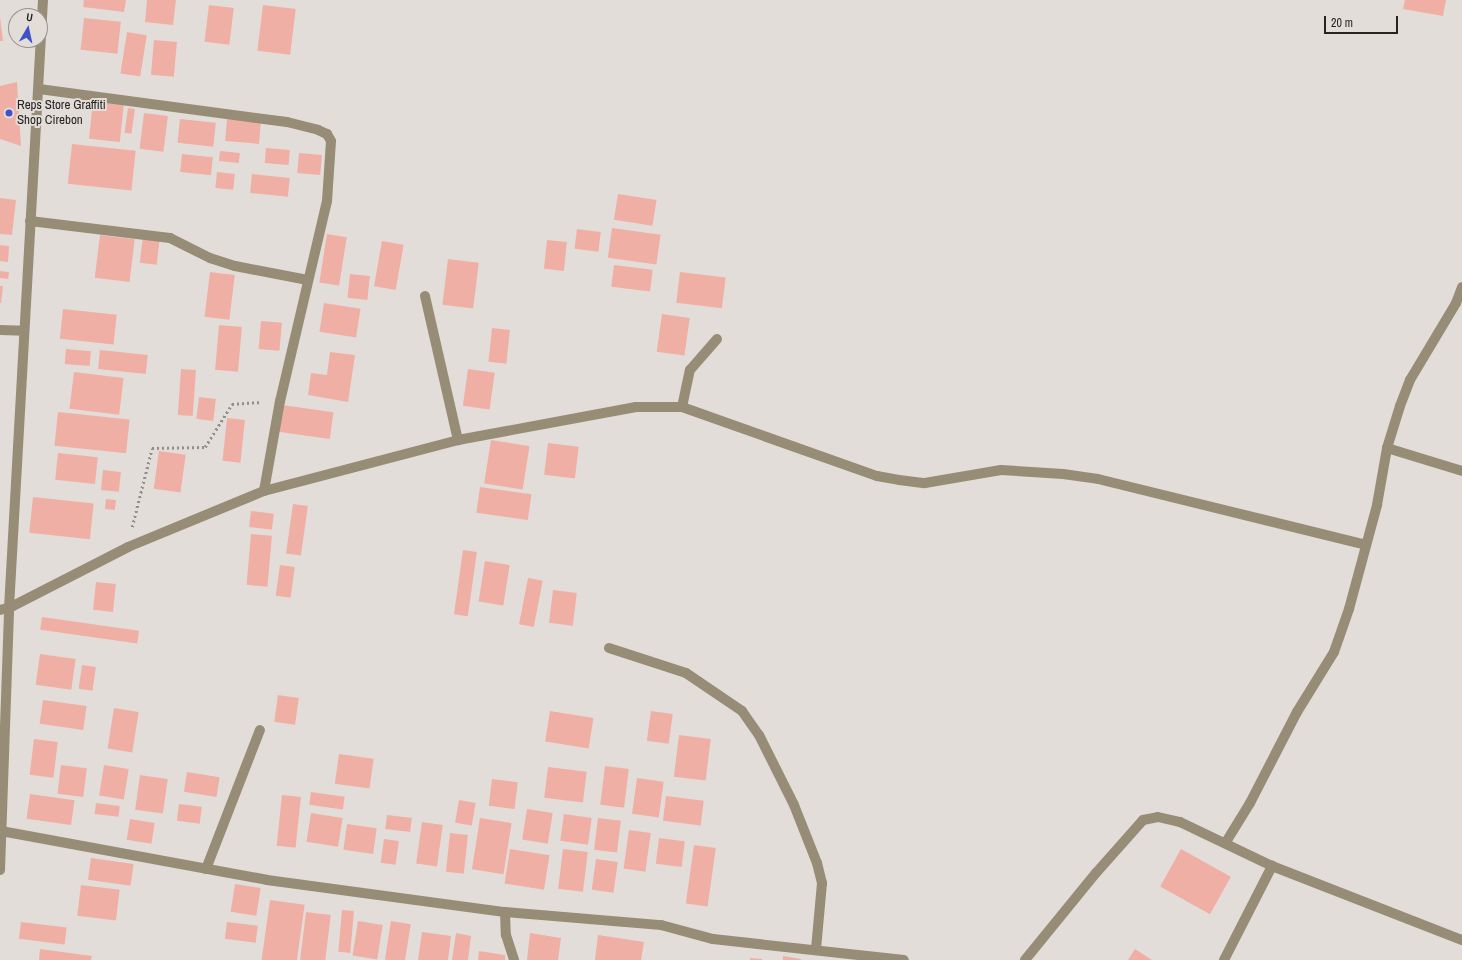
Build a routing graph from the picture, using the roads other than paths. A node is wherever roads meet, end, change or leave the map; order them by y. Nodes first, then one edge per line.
1 (43, 0) edge
2 (39, 89) junction
3 (30, 221) junction
4 (308, 280) junction
5 (1462, 287) edge
6 (425, 296) dead end
7 (0, 330) edge
8 (24, 331) junction
9 (717, 339) dead end
10 (682, 407) junction
11 (458, 440) junction
12 (1387, 448) junction
13 (1462, 471) edge
14 (264, 491) junction
15 (1366, 545) junction
16 (5, 609) edge
17 (609, 648) dead end
18 (260, 730) dead end
19 (1, 831) junction
20 (1226, 842) junction
21 (1272, 866) junction
22 (206, 869) junction
23 (0, 870) edge
24 (505, 912) junction
25 (1462, 940) edge
26 (816, 949) junction
27 (514, 960) edge
28 (901, 960) edge
29 (904, 960) edge
30 (1025, 960) edge
31 (1224, 960) edge

1 - 2 street
2 - 3 street
2 - 4 street
3 - 4 street
3 - 8 street
4 - 14 street
5 - 12 street
6 - 11 street
7 - 8 street
8 - 16 street
9 - 10 street
10 - 11 street
10 - 15 street
11 - 14 street
12 - 13 street
12 - 15 street
14 - 16 street
15 - 20 street
16 - 19 street
17 - 26 street
18 - 22 street
19 - 22 street
19 - 23 street
20 - 21 street
20 - 30 street
21 - 25 street
21 - 31 street
22 - 24 street
24 - 26 street
24 - 27 street
26 - 28 street
28 - 29 street

